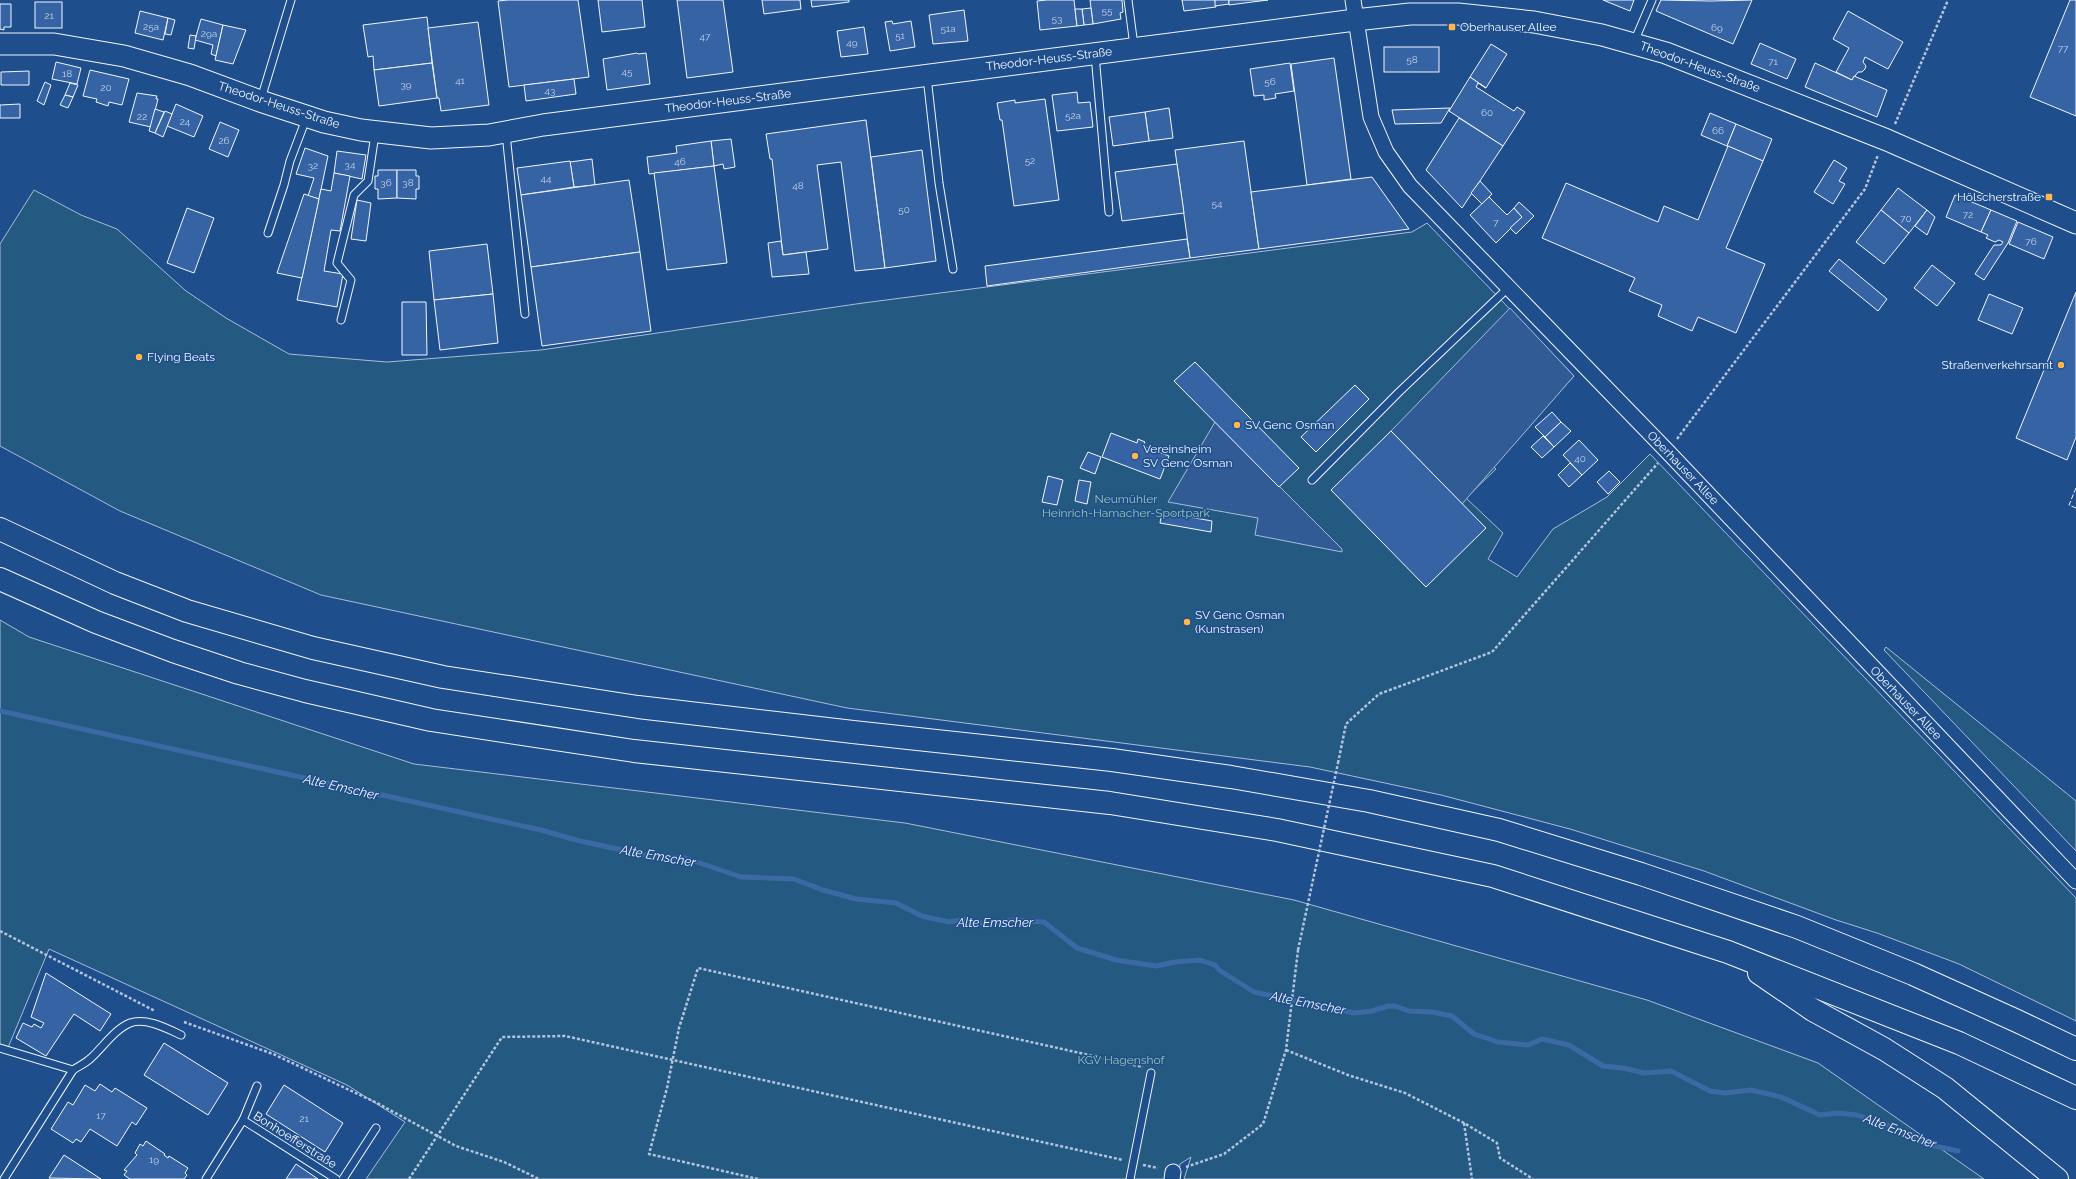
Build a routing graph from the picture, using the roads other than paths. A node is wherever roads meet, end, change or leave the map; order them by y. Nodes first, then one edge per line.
1 (291, 0) edge
2 (1128, 0) edge
3 (1652, 0) edge
4 (1354, 10) edge
5 (0, 44) edge
6 (1634, 44) junction
7 (1134, 48) junction
8 (1095, 53) junction
9 (926, 75) junction
10 (260, 101) junction
11 (307, 116) junction
12 (506, 131) junction
13 (375, 132) junction
14 (1108, 212) dead end
15 (2076, 223) edge
16 (268, 234) dead end
17 (953, 269) dead end
18 (1509, 287) junction
19 (526, 314) dead end
20 (341, 320) dead end
21 (1312, 480) dead end
22 (0, 529) edge
23 (0, 579) edge
24 (2076, 881) edge
25 (1728, 952) junction
26 (181, 1035) dead end
27 (0, 1048) edge
28 (2076, 1049) edge
29 (73, 1070) junction
30 (1151, 1073) road end
31 (257, 1086) dead end
32 (2076, 1098) edge
33 (243, 1120) junction
34 (376, 1128) dead end
35 (4, 1179) edge
36 (206, 1179) edge
37 (336, 1179) edge
38 (343, 1179) edge
39 (1130, 1179) edge
40 (2057, 1179) edge

1 - 10 lane
2 - 7 lane
3 - 6 lane
4 - 6 street, Theodor-Heuss-Straße
4 - 7 street, Theodor-Heuss-Straße
4 - 18 street, Oberhauser Allee
5 - 10 street, Theodor-Heuss-Straße
6 - 15 street, Theodor-Heuss-Straße
7 - 8 street, Theodor-Heuss-Straße
8 - 9 street, Theodor-Heuss-Straße
8 - 14 lane
9 - 12 street, Theodor-Heuss-Straße
9 - 17 lane
10 - 11 street, Theodor-Heuss-Straße
11 - 13 street, Theodor-Heuss-Straße
11 - 16 lane
12 - 13 street, Theodor-Heuss-Straße
12 - 19 lane
13 - 20 lane
18 - 21 lane
18 - 24 street, Oberhauser Allee
22 - 28 highway
23 - 25 highway
25 - 32 highway
25 - 40 highway
26 - 29 lane
27 - 29 lane
29 - 35 lane
30 - 39 lane
31 - 33 lane, Bonhoefferstraße
33 - 36 lane, Bonhoefferstraße
33 - 37 lane, Bonhoefferstraße
34 - 38 lane, Bonhoefferstraße

